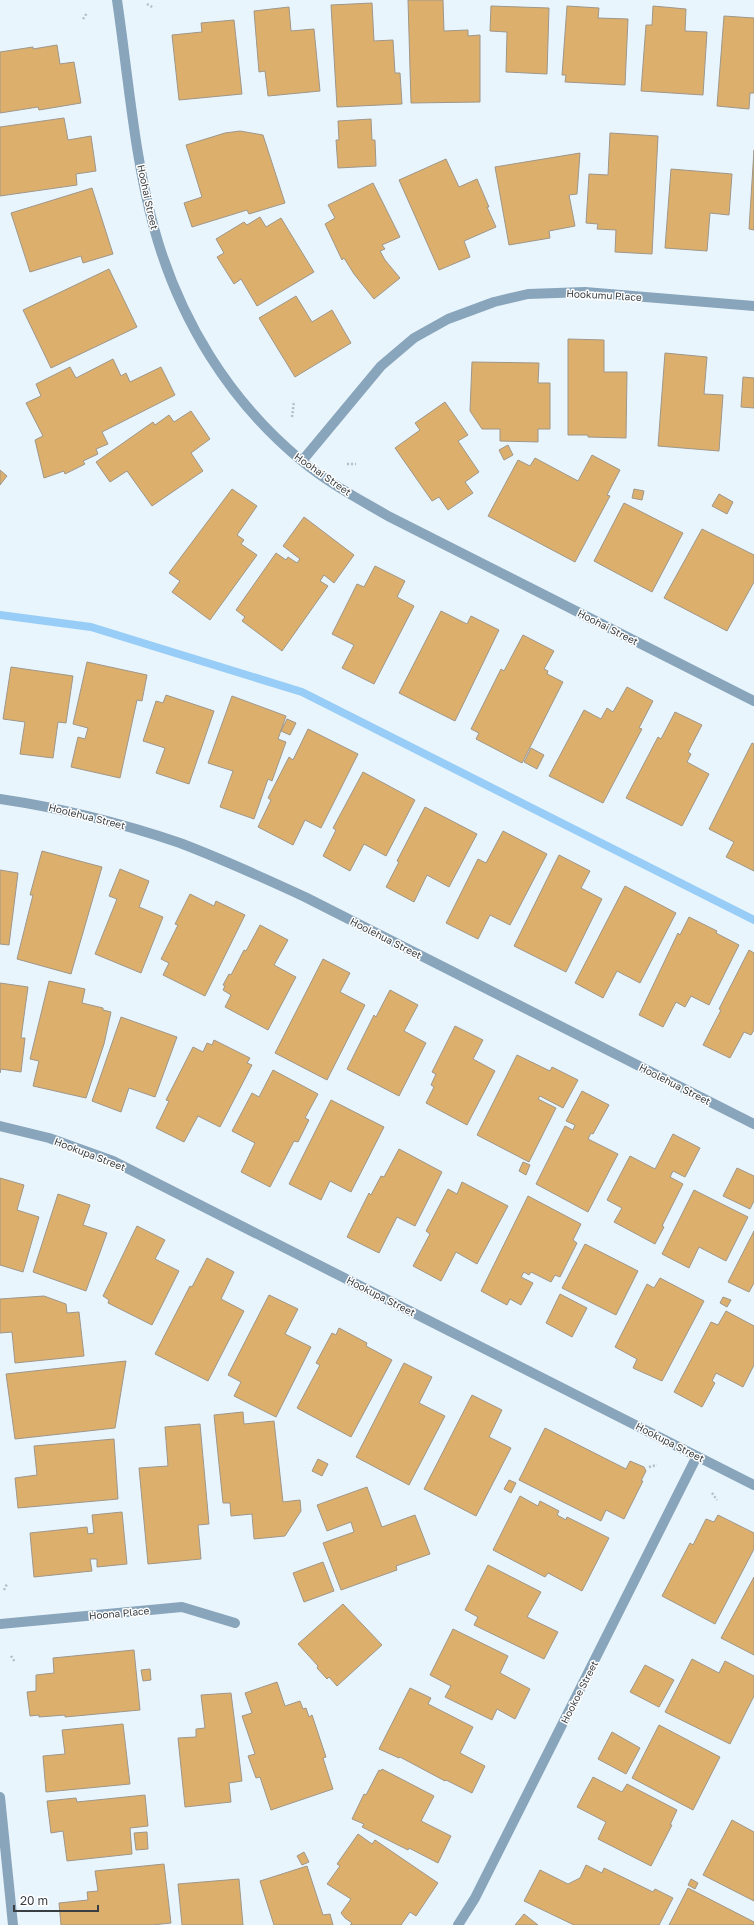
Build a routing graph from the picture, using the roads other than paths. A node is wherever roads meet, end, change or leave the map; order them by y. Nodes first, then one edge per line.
1 (117, 0) edge
2 (754, 306) edge
3 (302, 461) junction
4 (754, 701) edge
5 (0, 798) edge
6 (754, 1124) edge
7 (0, 1126) edge
8 (697, 1456) junction
9 (754, 1485) edge
10 (235, 1623) dead end
11 (0, 1624) edge
12 (0, 1797) edge
13 (13, 1925) edge
14 (458, 1925) edge

1 - 3 street, Hoohai Street
2 - 3 street, Hookumu Place
3 - 4 street, Hoohai Street
5 - 6 street, Hoolehua Street
7 - 8 street, Hookupa Street
8 - 9 street, Hookupa Street
8 - 14 street, Hookoe Street
10 - 11 street, Hoona Place
12 - 13 street

